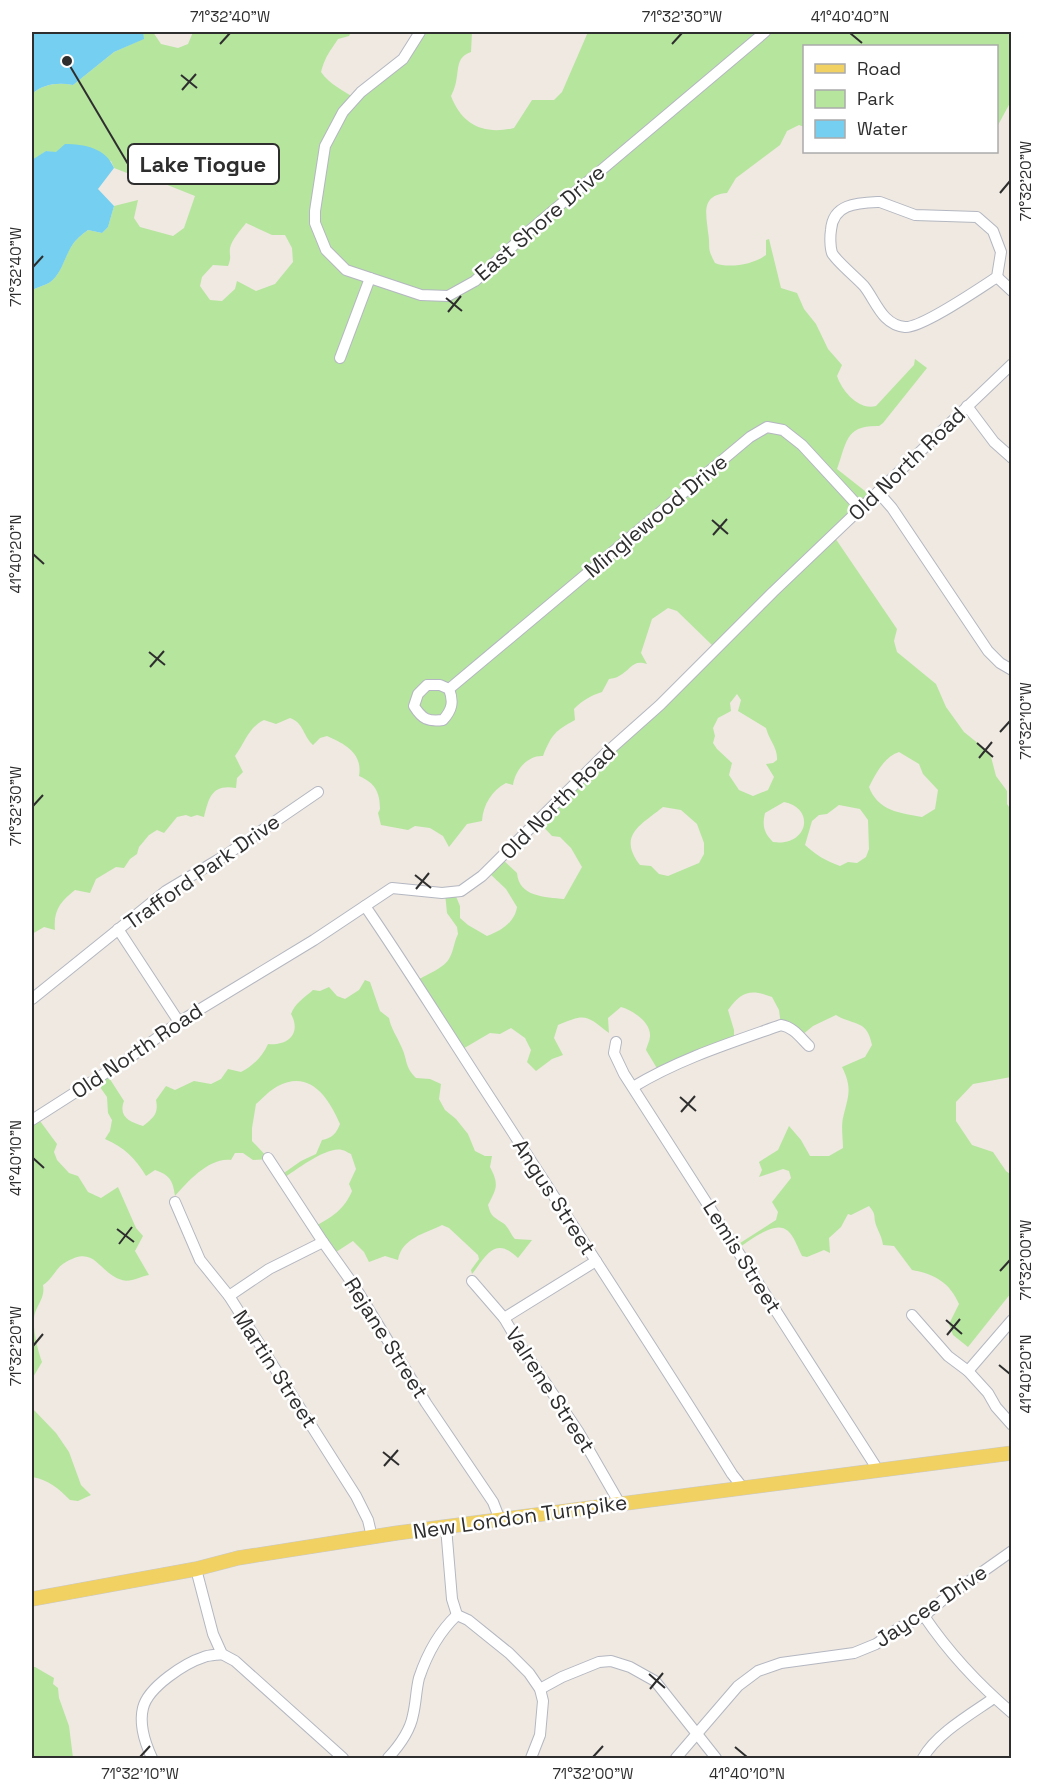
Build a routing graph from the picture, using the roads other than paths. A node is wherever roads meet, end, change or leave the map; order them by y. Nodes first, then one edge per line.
1 (420, 32) edge
2 (765, 32) edge
3 (997, 277) junction
4 (370, 278) junction
5 (1011, 291) edge
6 (340, 358) dead end
7 (1011, 364) edge
8 (967, 406) junction
9 (1011, 458) edge
10 (878, 492) junction
11 (861, 509) junction
12 (1011, 670) edge
13 (449, 689) dead end
14 (318, 792) dead end
15 (365, 906) junction
16 (118, 929) junction
17 (32, 999) edge
18 (179, 1022) junction
19 (616, 1042) dead end
20 (809, 1046) dead end
21 (633, 1087) junction
22 (32, 1120) edge
23 (268, 1158) dead end
24 (175, 1202) dead end
25 (323, 1242) junction
26 (596, 1260) junction
27 (472, 1281) dead end
28 (229, 1296) junction
29 (912, 1315) dead end
30 (504, 1318) junction
31 (1011, 1320) edge
32 (968, 1371) junction
33 (1011, 1425) edge
34 (1011, 1453) edge
35 (878, 1470) junction
36 (743, 1488) junction
37 (620, 1504) junction
38 (500, 1520) junction
39 (446, 1527) junction
40 (372, 1537) junction
41 (1011, 1551) edge
42 (196, 1569) junction
43 (32, 1599) edge
44 (457, 1614) junction
45 (924, 1616) junction
46 (222, 1654) junction
47 (540, 1689) junction
48 (994, 1698) junction
49 (1011, 1713) edge
50 (697, 1735) junction
51 (152, 1758) edge
52 (343, 1758) edge
53 (388, 1758) edge
54 (531, 1758) edge
55 (676, 1758) edge
56 (716, 1758) edge
57 (923, 1758) edge

1 - 4 street, East Shore Drive
2 - 4 street, East Shore Drive
3 - 3 street
3 - 5 street
4 - 6 street
7 - 8 street, Old North Road
8 - 9 street
8 - 10 street, Old North Road
10 - 11 street, Old North Road
10 - 12 street
11 - 13 street, Minglewood Drive
11 - 15 street, Old North Road
14 - 16 street, Trafford Park Drive
15 - 18 street, Old North Road
15 - 26 street, Angus Street
16 - 17 street, Trafford Park Drive
16 - 18 street
18 - 22 street, Old North Road
19 - 21 street, Lemis Street
20 - 21 street
21 - 35 street, Lemis Street
23 - 25 street, Rejane Street
24 - 28 street, Martin Street
25 - 28 street
25 - 38 street, Rejane Street
26 - 30 street
26 - 36 street, Angus Street
27 - 30 street, Valrene Street
28 - 40 street, Martin Street
29 - 32 street
30 - 37 street, Valrene Street
31 - 32 street
32 - 33 street
34 - 35 main road, New London Turnpike
35 - 36 main road, New London Turnpike
36 - 37 main road, New London Turnpike
37 - 38 main road, New London Turnpike
38 - 39 main road, New London Turnpike
39 - 40 main road, New London Turnpike
39 - 44 street
40 - 42 main road, New London Turnpike
41 - 45 street, Jaycee Drive
42 - 43 main road, New London Turnpike
42 - 46 street
44 - 47 street
44 - 53 street
45 - 48 street
45 - 50 street, Jaycee Drive
46 - 51 street
46 - 52 street
47 - 50 street
47 - 54 street
48 - 49 street
48 - 57 street
50 - 55 street, Jaycee Drive
50 - 56 street

